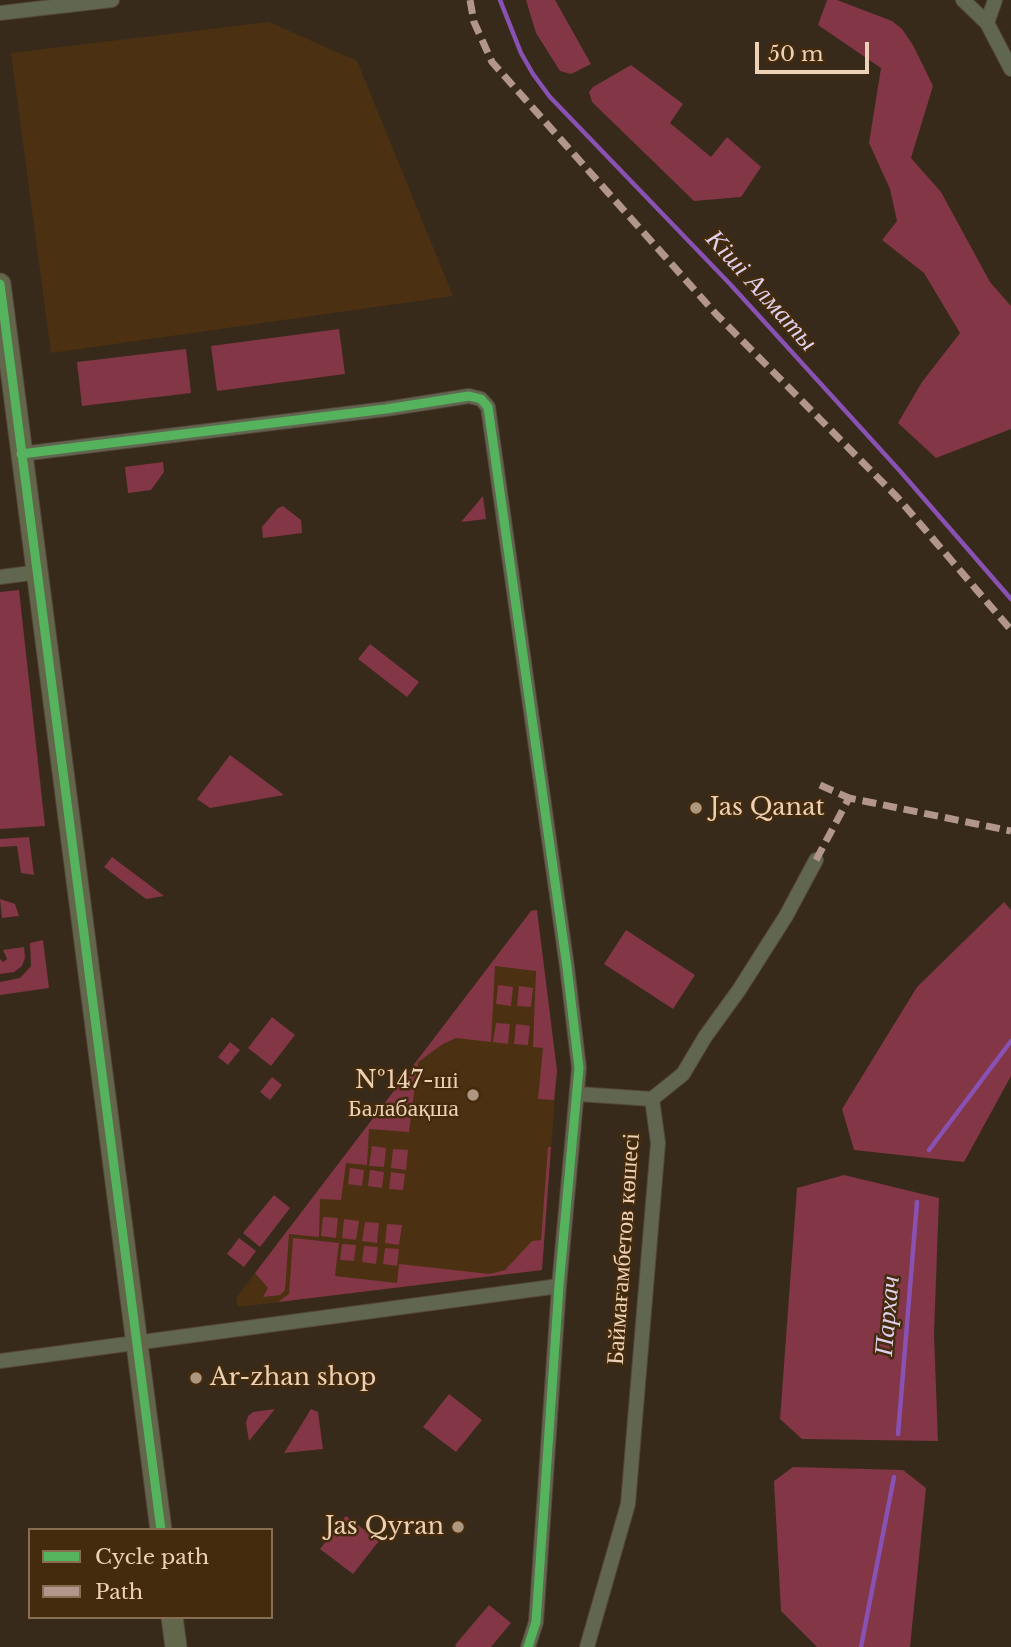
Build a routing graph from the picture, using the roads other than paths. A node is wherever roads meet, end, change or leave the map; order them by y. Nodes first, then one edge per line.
1 (112, 0) edge
2 (963, 0) edge
3 (995, 0) edge
4 (0, 13) edge
5 (988, 23) junction
6 (1011, 69) edge
7 (0, 284) edge
8 (21, 454) junction
9 (39, 572) junction
10 (0, 577) edge
11 (816, 860) dead end
12 (578, 1094) junction
13 (652, 1099) junction
14 (559, 1286) junction
15 (138, 1342) junction
16 (0, 1361) edge
17 (161, 1528) edge
18 (172, 1619) edge
19 (176, 1647) edge
20 (528, 1647) edge
21 (587, 1647) edge

1 - 4 street
2 - 5 street
3 - 5 street
5 - 6 street
7 - 8 street
8 - 9 street
8 - 12 street
9 - 10 street
9 - 15 street
11 - 13 street, Баймағамбетов көшесі
12 - 13 street
12 - 14 street
13 - 21 street, Баймағамбетов көшесі
14 - 15 street
14 - 20 street
15 - 16 street
15 - 17 street
18 - 19 street

